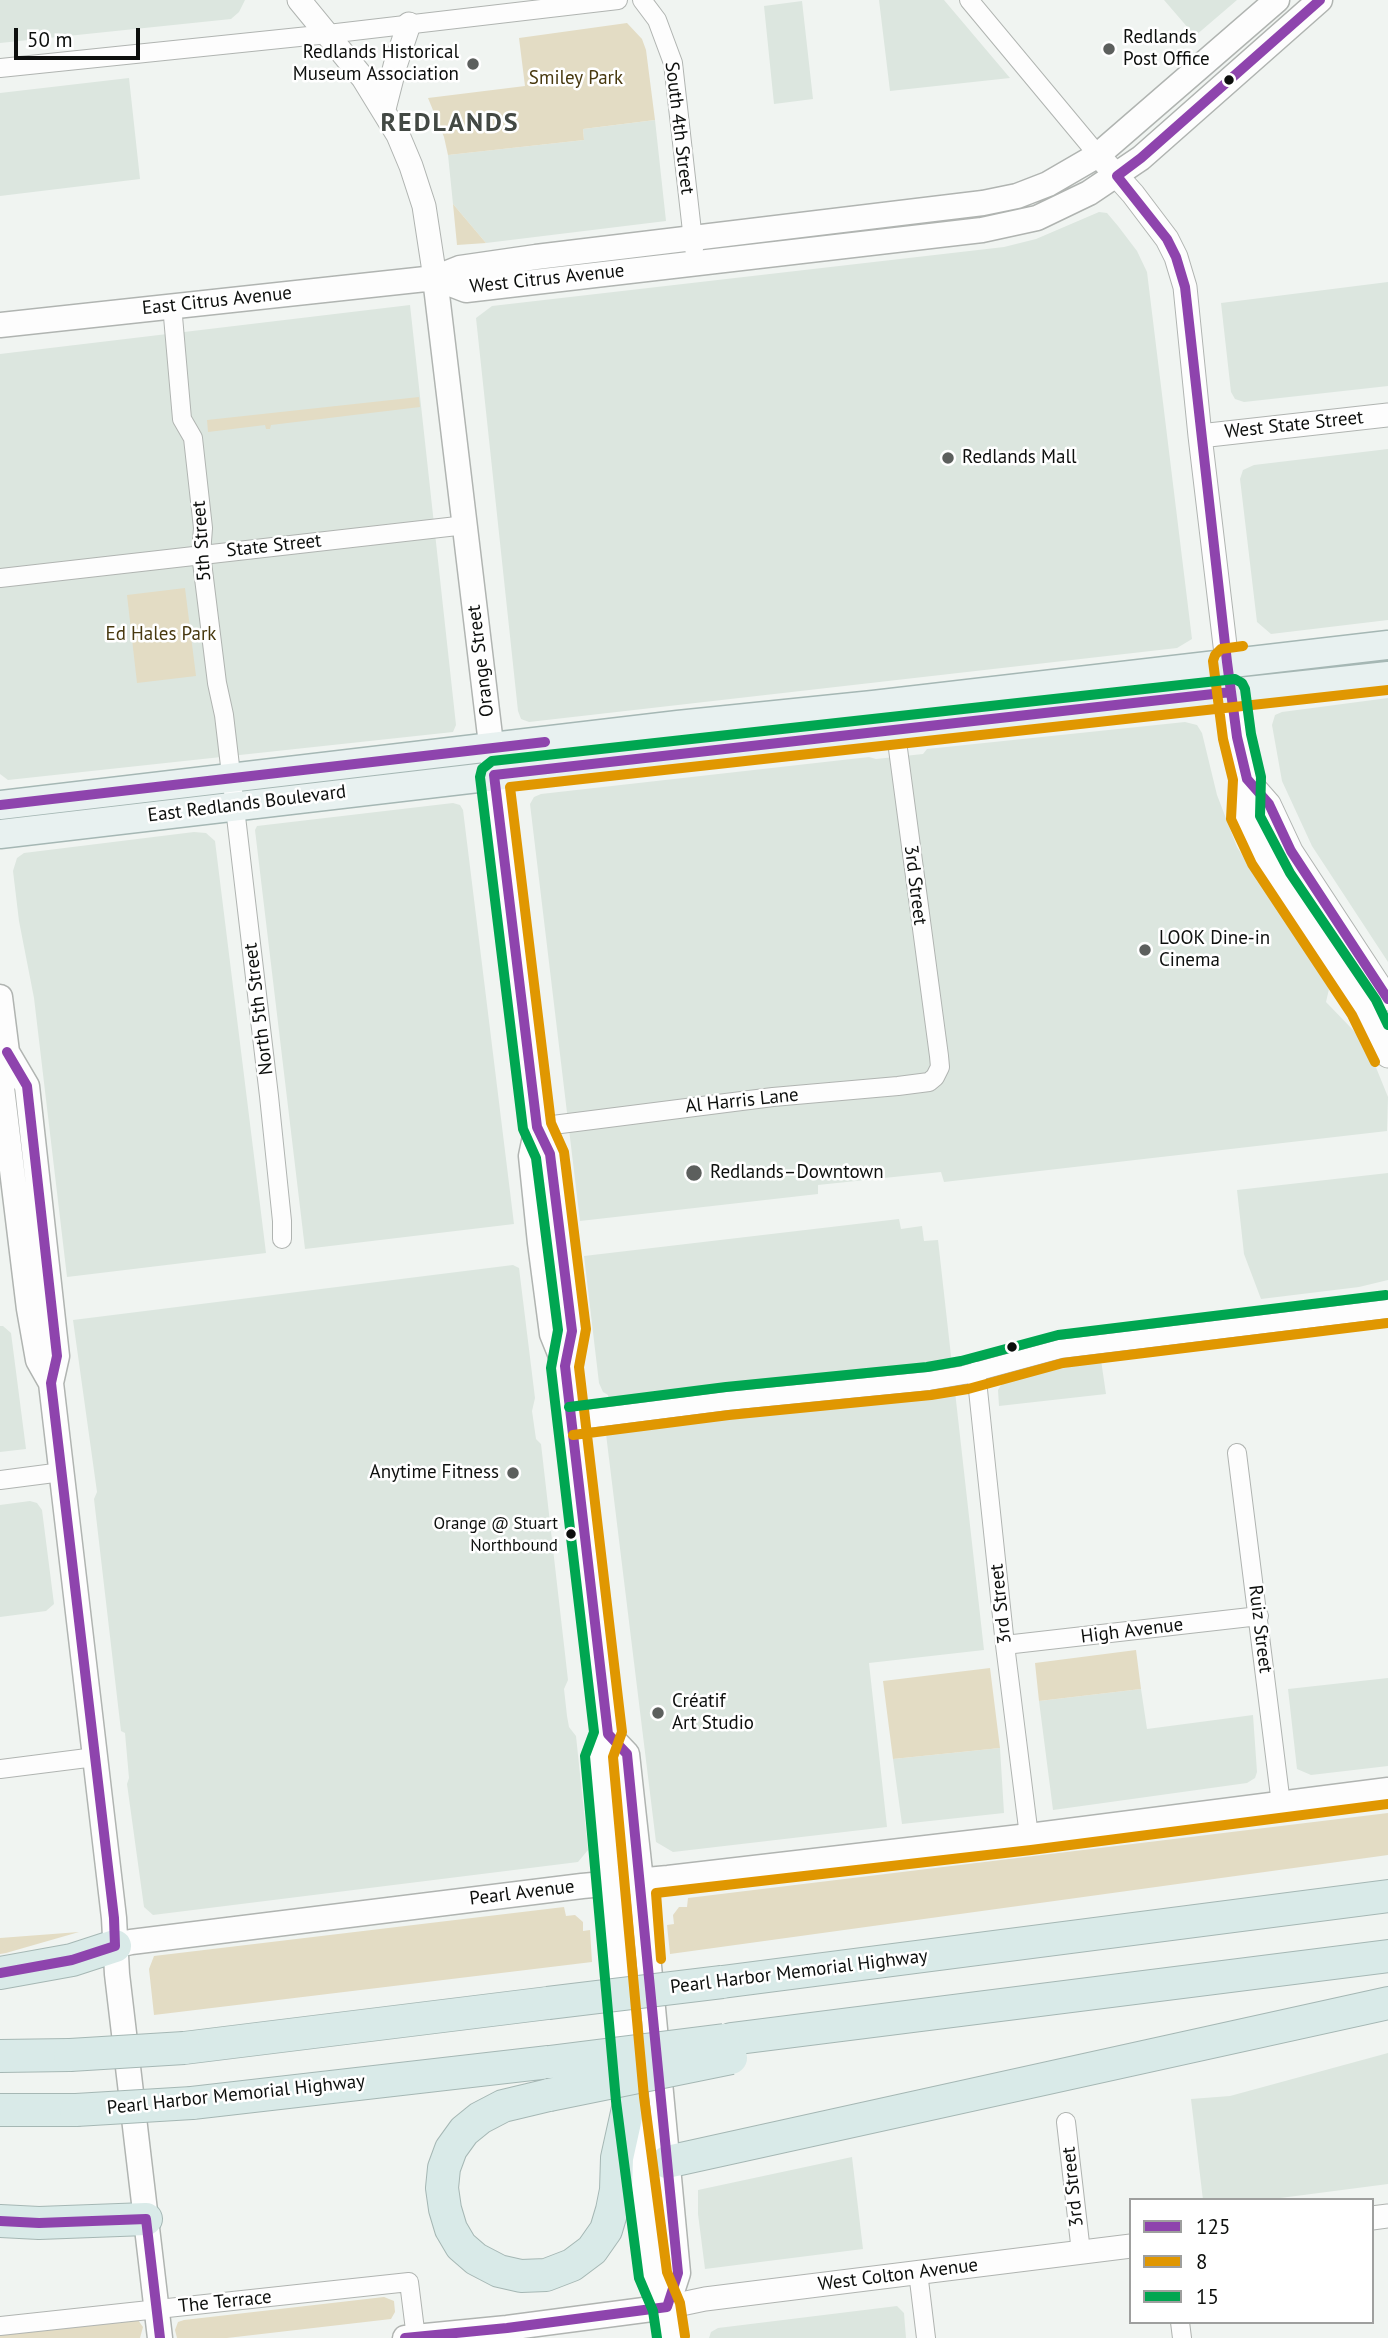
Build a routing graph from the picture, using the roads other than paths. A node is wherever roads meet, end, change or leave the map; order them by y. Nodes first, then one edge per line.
1 (299, 0) edge
2 (618, 0) edge
3 (642, 0) edge
4 (969, 0) edge
5 (1276, 0) edge
6 (1320, 0) edge
7 (409, 24) junction
8 (328, 34) junction
9 (0, 68) edge
10 (384, 110) junction
11 (1098, 155) junction
12 (1116, 176) junction
13 (693, 237) junction
14 (696, 263) junction
15 (435, 278) junction
16 (172, 305) junction
17 (0, 325) edge
18 (1388, 415) edge
19 (1200, 436) junction
20 (466, 525) junction
21 (201, 554) junction
22 (0, 578) edge
23 (1388, 645) edge
24 (1227, 662) junction
25 (1388, 676) edge
26 (1231, 692) junction
27 (894, 716) junction
28 (492, 762) junction
29 (1247, 779) junction
30 (232, 792) junction
31 (0, 804) edge
32 (0, 834) edge
33 (0, 997) edge
34 (1388, 999) edge
35 (1364, 1008) junction
36 (1388, 1056) edge
37 (940, 1067) joint
38 (537, 1127) junction
39 (282, 1239) dead end
40 (1388, 1309) edge
41 (976, 1371) junction
42 (571, 1420) junction
43 (1237, 1453) dead end
44 (62, 1472) junction
45 (0, 1480) edge
46 (1259, 1616) junction
47 (1005, 1645) junction
48 (608, 1734) junction
49 (95, 1757) junction
50 (0, 1769) edge
51 (1388, 1790) edge
52 (1281, 1804) junction
53 (1028, 1836) junction
54 (641, 1881) junction
55 (611, 1884) junction
56 (1388, 1896) edge
57 (115, 1946) junction
58 (1388, 1956) edge
59 (0, 1972) edge
60 (1388, 2003) edge
61 (731, 2049) junction
62 (0, 2056) edge
63 (630, 2099) junction
64 (0, 2110) edge
65 (1066, 2122) dead end
66 (667, 2162) junction
67 (146, 2219) junction
68 (0, 2221) edge
69 (1129, 2246) edge
70 (1081, 2252) junction
71 (918, 2272) junction
72 (667, 2306) junction
73 (156, 2309) junction
74 (0, 2326) edge
75 (160, 2338) edge
76 (412, 2338) edge
77 (671, 2338) edge
78 (926, 2338) edge

1 - 8 street
2 - 7 street
3 - 13 street, South 4th Street
4 - 11 street
5 - 11 main road, West Citrus Avenue
6 - 12 main road, West Citrus Avenue
7 - 8 street
7 - 10 street
8 - 9 street
8 - 10 street
10 - 15 street
11 - 12 street
11 - 13 main road, West Citrus Avenue
12 - 14 main road, West Citrus Avenue
12 - 19 street
13 - 14 street, South 4th Street
13 - 15 main road, West Citrus Avenue
14 - 15 main road, West Citrus Avenue
15 - 16 main road, East Citrus Avenue
15 - 20 main road, Orange Street
16 - 17 main road, East Citrus Avenue
16 - 21 street, 5th Street
18 - 19 street, West State Street
19 - 24 street
20 - 21 street, State Street
20 - 28 main road, Orange Street
21 - 22 street, State Street
21 - 30 street, 5th Street
23 - 24 main road
24 - 26 street
24 - 27 main road
25 - 26 main road
26 - 27 main road
26 - 29 street
27 - 28 main road, East Redlands Boulevard
27 - 37 street, 3rd Street
28 - 30 main road, East Redlands Boulevard
28 - 38 main road, Orange Street
29 - 34 street
29 - 35 street
30 - 31 main road, East Redlands Boulevard
30 - 32 main road, East Redlands Boulevard
30 - 39 street, North 5th Street
33 - 44 main road
34 - 35 street
35 - 36 street
37 - 38 street, Al Harris Lane
38 - 42 main road, Orange Street
40 - 41 street
41 - 42 street
41 - 47 street, 3rd Street
42 - 48 main road, Orange Street
43 - 46 street, Ruiz Street
44 - 45 street
44 - 49 main road
46 - 47 street, High Avenue
46 - 52 street, Ruiz Street
47 - 53 street, 3rd Street
48 - 54 main road, Orange Street
48 - 55 main road, Orange Street
49 - 50 street
49 - 57 main road
51 - 52 main road, Pearl Avenue
52 - 53 main road, Pearl Avenue
53 - 54 main road, Pearl Avenue
54 - 55 main road, Pearl Avenue
54 - 66 main road, Orange Street
55 - 57 main road, Pearl Avenue
55 - 63 main road, Orange Street
56 - 62 highway, Pearl Harbor Memorial Highway, bridge
57 - 59 highway
57 - 67 main road
58 - 61 highway, Pearl Harbor Memorial Highway
60 - 66 highway
61 - 63 highway, bridge
61 - 64 highway, Pearl Harbor Memorial Highway, bridge
63 - 72 main road, Orange Street
65 - 70 street, 3rd Street
66 - 72 main road, Orange Street
67 - 68 highway
67 - 73 main road
69 - 70 street, West Colton Avenue
70 - 71 street, West Colton Avenue
71 - 72 street, West Colton Avenue
71 - 78 street
72 - 76 main road
72 - 77 main road, Orange Street
73 - 74 street, The Terrace
73 - 75 main road
73 - 76 street, The Terrace

